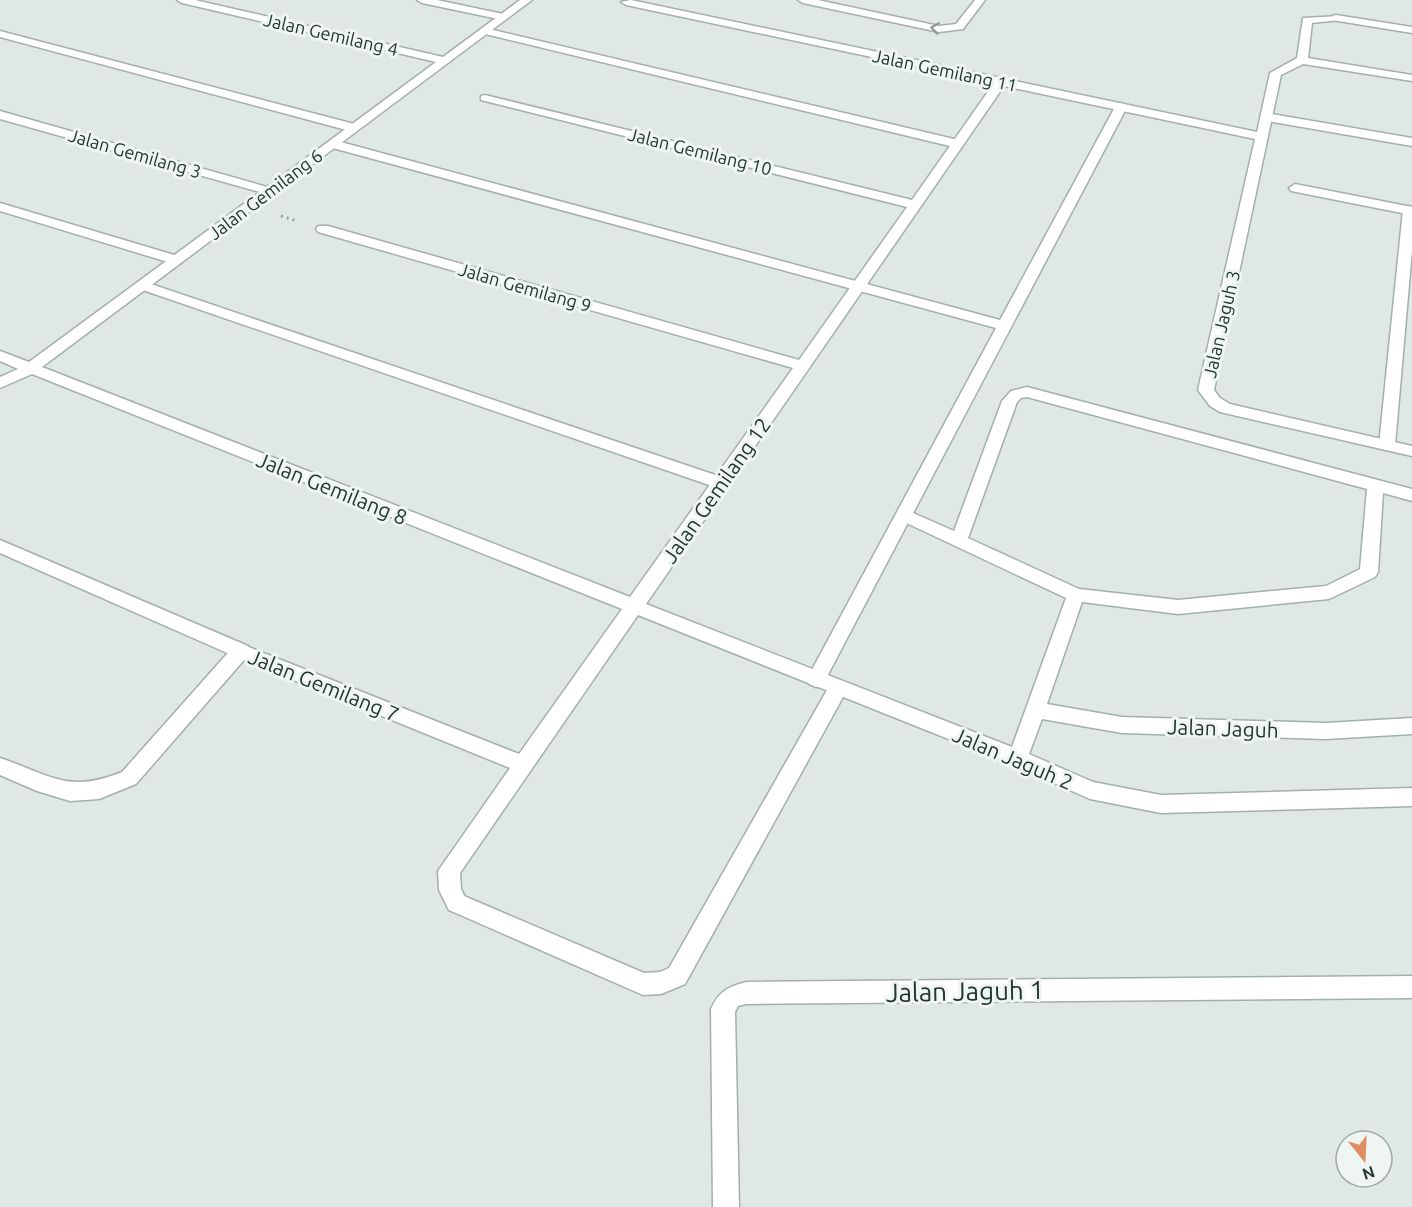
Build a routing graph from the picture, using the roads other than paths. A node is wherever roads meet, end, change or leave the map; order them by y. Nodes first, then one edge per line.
1 (186, 0) edge
2 (422, 0) edge
3 (527, 0) edge
4 (802, 0) edge
5 (980, 0) edge
6 (626, 2) dead end
7 (503, 18) junction
8 (1412, 30) edge
9 (485, 31) junction
10 (0, 34) edge
11 (1302, 60) junction
12 (445, 61) junction
13 (1412, 78) edge
14 (1001, 82) junction
15 (485, 98) dead end
16 (1121, 107) junction
17 (0, 115) edge
18 (1265, 117) junction
19 (354, 128) junction
20 (1263, 137) junction
21 (1412, 142) edge
22 (333, 144) junction
23 (958, 144) junction
24 (1295, 188) dead end
25 (269, 191) junction
26 (916, 205) junction
27 (0, 207) edge
28 (1411, 210) edge
29 (323, 229) road end
30 (176, 260) junction
31 (142, 285) junction
32 (857, 288) junction
33 (1004, 326) junction
34 (0, 356) edge
35 (803, 366) junction
36 (30, 369) junction
37 (0, 383) edge
38 (1386, 445) junction
39 (1412, 451) edge
40 (721, 483) junction
41 (1375, 486) junction
42 (1412, 495) edge
43 (903, 515) junction
44 (959, 540) junction
45 (0, 546) edge
46 (1076, 595) junction
47 (634, 608) junction
48 (241, 651) junction
49 (816, 679) junction
50 (838, 688) junction
51 (1035, 710) junction
52 (1412, 726) edge
53 (1017, 758) junction
54 (524, 765) junction
55 (0, 766) edge
56 (1412, 796) edge
57 (1412, 987) edge
58 (726, 1207) edge

1 - 12 street, Jalan Gemilang 4
2 - 7 street
3 - 7 street, Jalan Gemilang 6
5 -> 4 street
6 - 14 street, Jalan Gemilang 11
7 - 9 street, Jalan Gemilang 6
8 - 11 street
9 - 12 street, Jalan Gemilang 6
9 - 23 street
10 - 19 street
11 - 13 street
11 - 18 street, Jalan Jaguh 3
12 - 19 street, Jalan Gemilang 6
14 - 16 street, Jalan Gemilang 11
14 - 23 street, Jalan Gemilang 12
15 - 26 street, Jalan Gemilang 10
16 - 20 street, Jalan Gemilang 11
16 - 33 street
17 - 25 street, Jalan Gemilang 3
18 - 20 street, Jalan Jaguh 3
18 - 21 street
19 - 22 street, Jalan Gemilang 6
20 - 38 street, Jalan Jaguh 3
22 - 25 street, Jalan Gemilang 6
22 - 32 street
23 - 26 street, Jalan Gemilang 12
24 - 28 street
25 - 30 street, Jalan Gemilang 6
26 - 32 street, Jalan Gemilang 12
27 - 30 street
28 - 38 street
29 - 35 street, Jalan Gemilang 9
30 - 31 street, Jalan Gemilang 6
31 - 36 street, Jalan Gemilang 6
31 - 40 street
32 - 33 street
32 - 35 street, Jalan Gemilang 12
33 - 43 street
34 - 36 street, Jalan Gemilang 8
35 - 40 street, Jalan Gemilang 12
36 - 37 street, Jalan Gemilang 6
36 - 47 street, Jalan Gemilang 8
38 - 39 street, Jalan Jaguh 3
40 - 47 street, Jalan Gemilang 12
41 - 42 street
41 - 44 street
41 - 46 street
43 - 44 street
43 - 49 street
44 - 46 street
45 - 48 street
46 - 51 street
47 - 49 street, Jalan Jaguh 2
47 - 54 street, Jalan Gemilang 12
48 - 54 street, Jalan Gemilang 7
48 - 55 street, Jalan Gemilang 7
49 - 50 street, Jalan Jaguh 2
50 - 53 street, Jalan Jaguh 2
50 - 54 street, Jalan Gemilang 12
51 - 52 street, Jalan Jaguh
51 - 53 street
53 - 56 street, Jalan Jaguh 2
57 - 58 street, Jalan Jaguh 1

